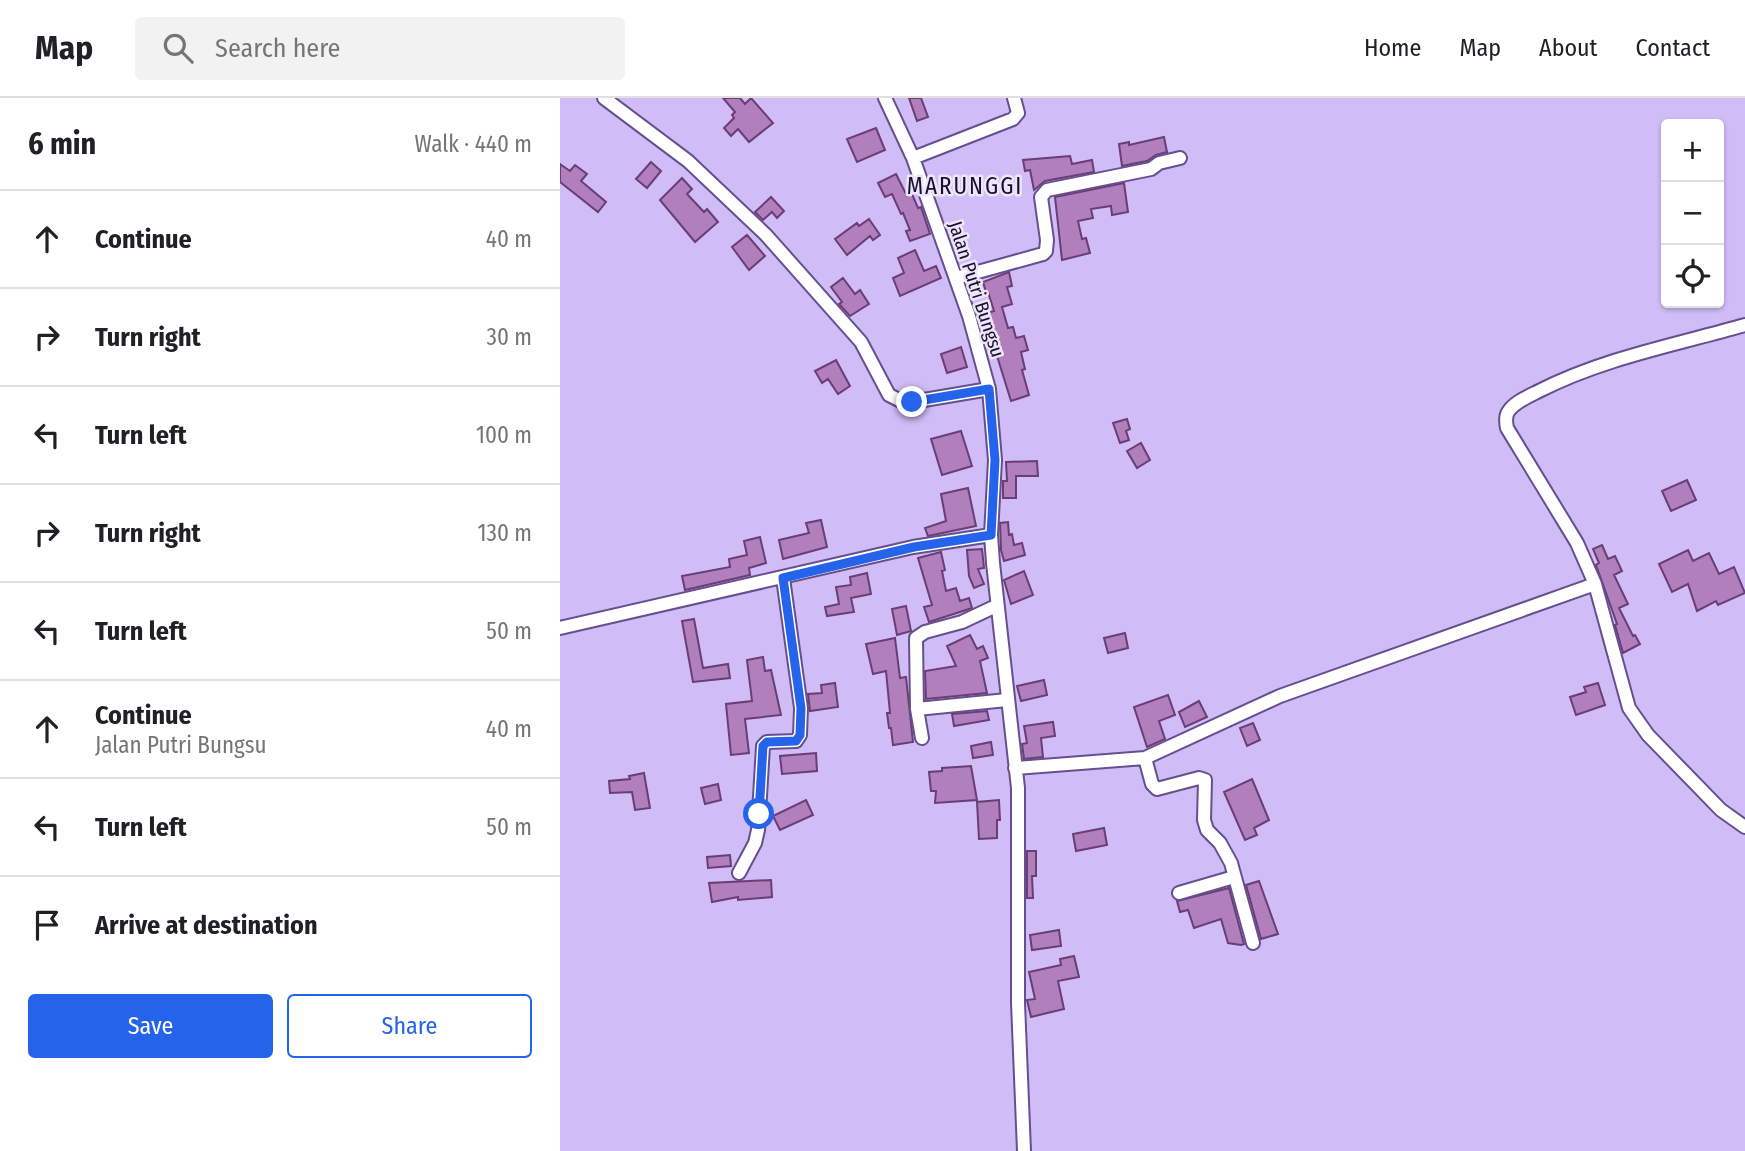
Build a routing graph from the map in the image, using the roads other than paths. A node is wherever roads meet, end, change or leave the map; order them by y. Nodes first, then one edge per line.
1 (604, 98) edge
2 (885, 98) edge
3 (1014, 98) edge
4 (912, 158) junction
5 (1180, 158) dead end
6 (956, 278) junction
7 (1745, 325) edge
8 (989, 389) junction
9 (991, 535) junction
10 (783, 578) junction
11 (1595, 584) junction
12 (996, 606) junction
13 (560, 628) edge
14 (1007, 700) junction
15 (917, 709) junction
16 (922, 738) dead end
17 (1145, 758) junction
18 (1016, 768) junction
19 (1745, 827) edge
20 (739, 873) dead end
21 (1234, 877) junction
22 (1179, 893) dead end
23 (1253, 943) dead end
24 (1024, 1151) edge

1 - 8 street
2 - 4 street, Jalan Putri Bungsu
3 - 4 street
4 - 6 street, Jalan Putri Bungsu
5 - 6 street
6 - 8 street, Jalan Putri Bungsu
7 - 11 street
8 - 9 street, Jalan Putri Bungsu
9 - 10 street
9 - 12 street, Jalan Putri Bungsu
10 - 13 street
10 - 20 street
11 - 17 street
11 - 19 street
12 - 14 street, Jalan Putri Bungsu
12 - 15 street
14 - 15 street
14 - 18 street, Jalan Putri Bungsu
15 - 16 street
17 - 18 street
17 - 21 street
18 - 24 street, Jalan Putri Bungsu
21 - 22 street
21 - 23 street

